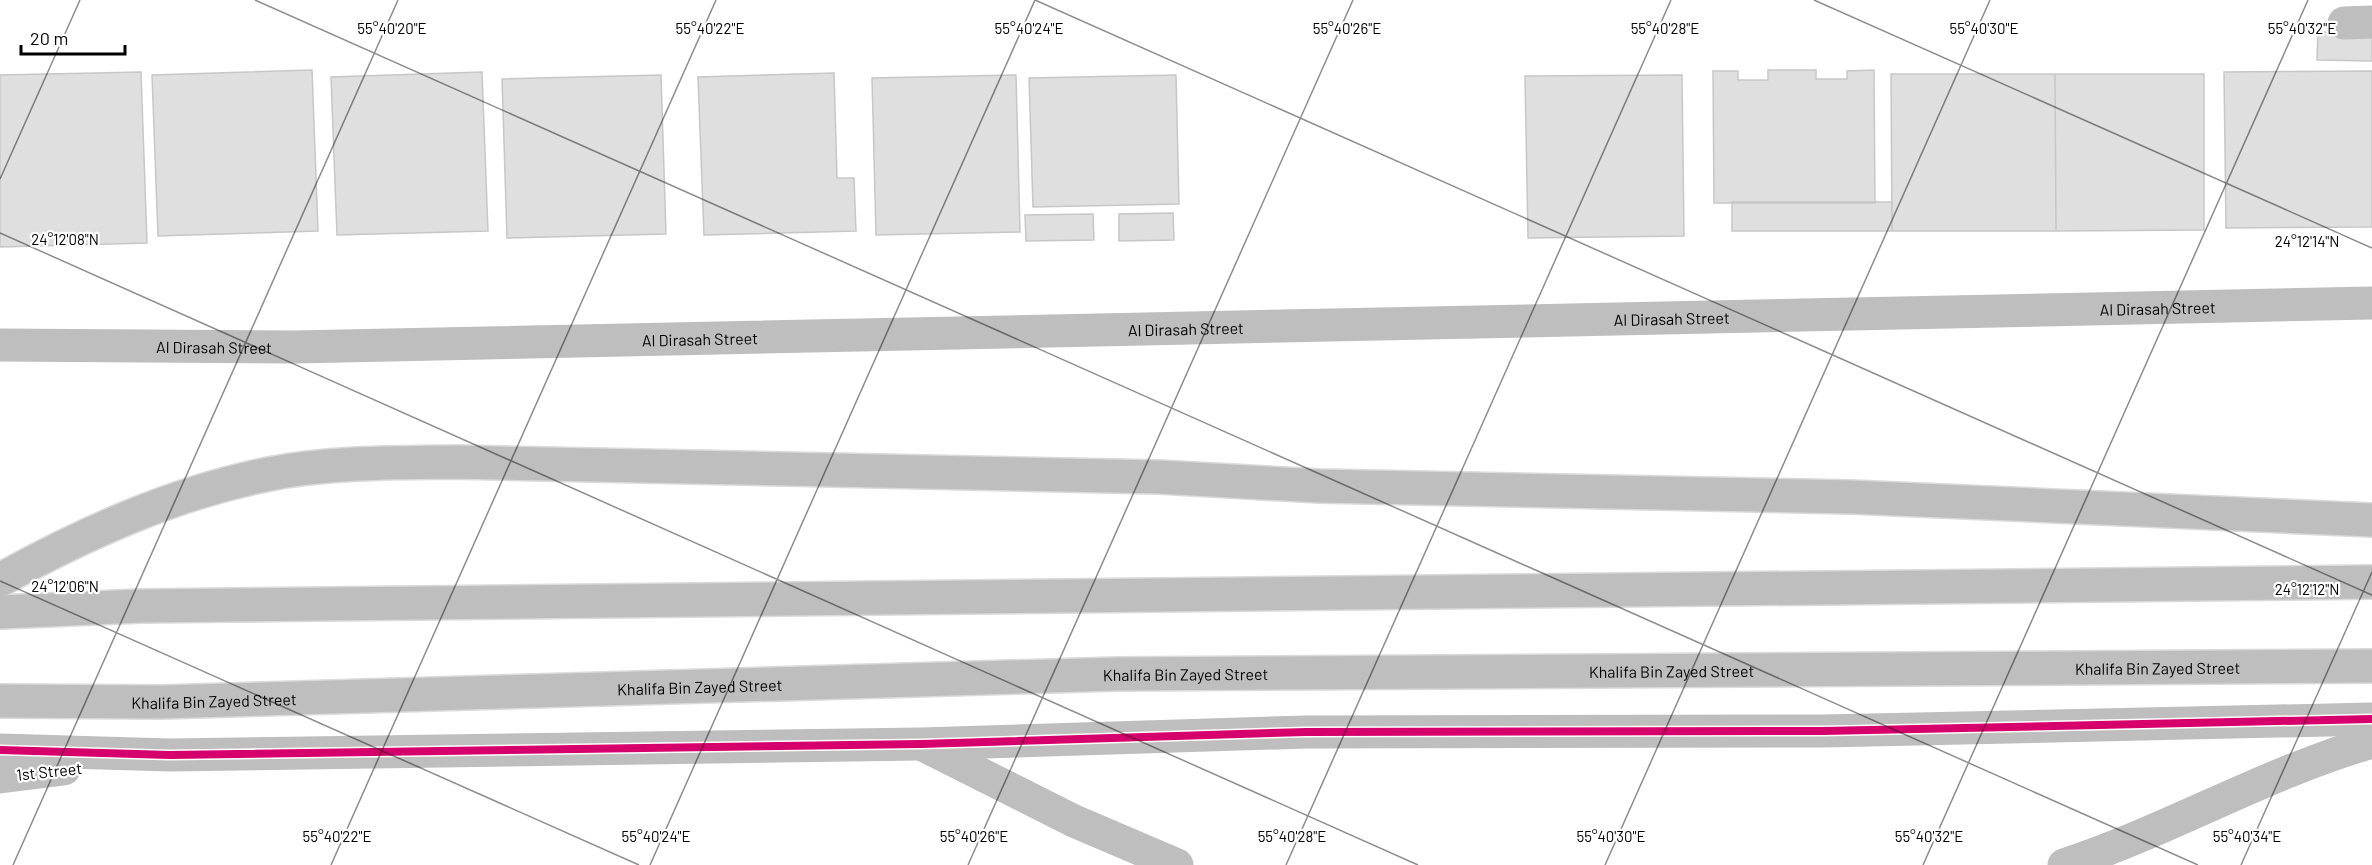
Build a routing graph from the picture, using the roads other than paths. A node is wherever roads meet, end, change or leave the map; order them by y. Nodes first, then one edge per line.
1 (2372, 303) edge
2 (0, 345) edge
3 (2372, 520) edge
4 (0, 580) edge
5 (2372, 582) edge
6 (0, 612) edge
7 (2372, 666) edge
8 (0, 701) edge
9 (2372, 719) edge
10 (2372, 742) edge
11 (921, 744) junction
12 (0, 750) edge
13 (170, 755) junction
14 (0, 777) edge
15 (1177, 865) edge
16 (2064, 865) edge

1 - 2 main road, Al Dirasah Street
3 - 4 main road
5 - 6 main road
7 - 8 main road, Khalifa Bin Zayed Street
9 - 11 main road
10 - 16 main road
11 - 13 main road
11 - 15 main road
12 - 13 main road
13 - 14 main road, 1st Street

